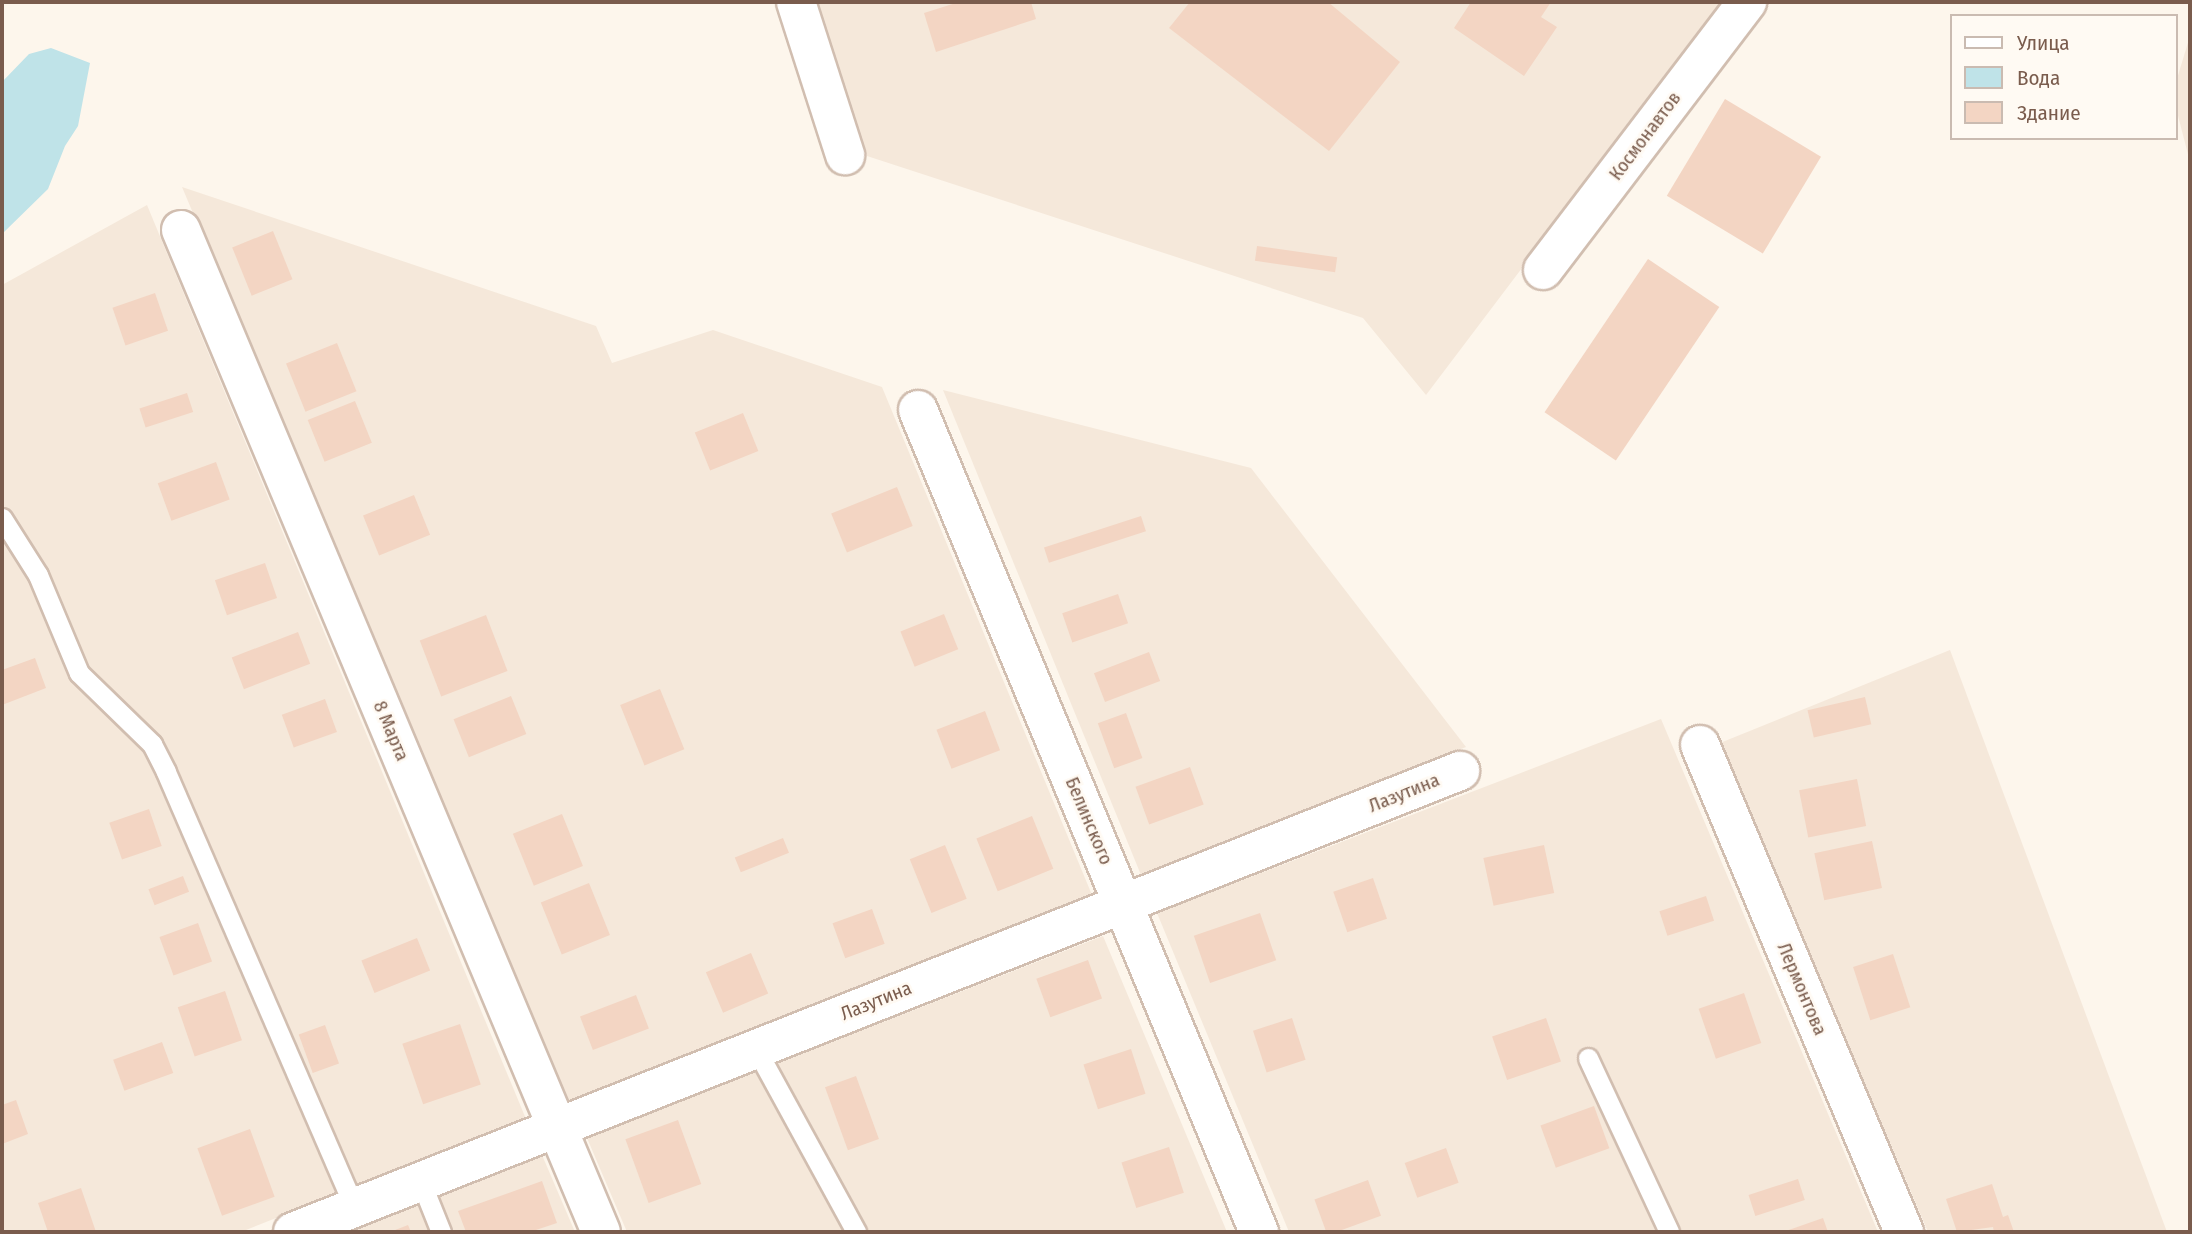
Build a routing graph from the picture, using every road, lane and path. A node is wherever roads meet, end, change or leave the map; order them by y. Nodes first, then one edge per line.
1 (796, 2) edge
2 (1746, 2) edge
3 (845, 155) dead end
4 (180, 229) dead end
5 (1543, 270) dead end
6 (918, 410) dead end
7 (2, 518) edge
8 (1700, 745) dead end
9 (1460, 771) dead end
10 (1123, 904) junction
11 (756, 1049) junction
12 (1588, 1058) dead end
13 (557, 1128) junction
14 (421, 1182) junction
15 (355, 1208) junction
16 (293, 1232) edge
17 (441, 1232) edge
18 (601, 1232) edge
19 (856, 1232) edge
20 (1259, 1232) edge
21 (1670, 1232) edge
22 (1904, 1232) edge

1 - 3 street
2 - 5 street, Космонавтов
4 - 13 street, 8 Марта
6 - 10 street, Белинского
7 - 15 lane
8 - 22 street, Лермонтова
9 - 10 street, Лазутина
10 - 11 street, Лазутина
10 - 20 street, Белинского
11 - 13 street, Лазутина
11 - 19 lane
12 - 21 lane
13 - 14 street, Лазутина
13 - 18 street, 8 Марта
14 - 15 street, Лазутина
14 - 17 lane
15 - 16 street, Лазутина

